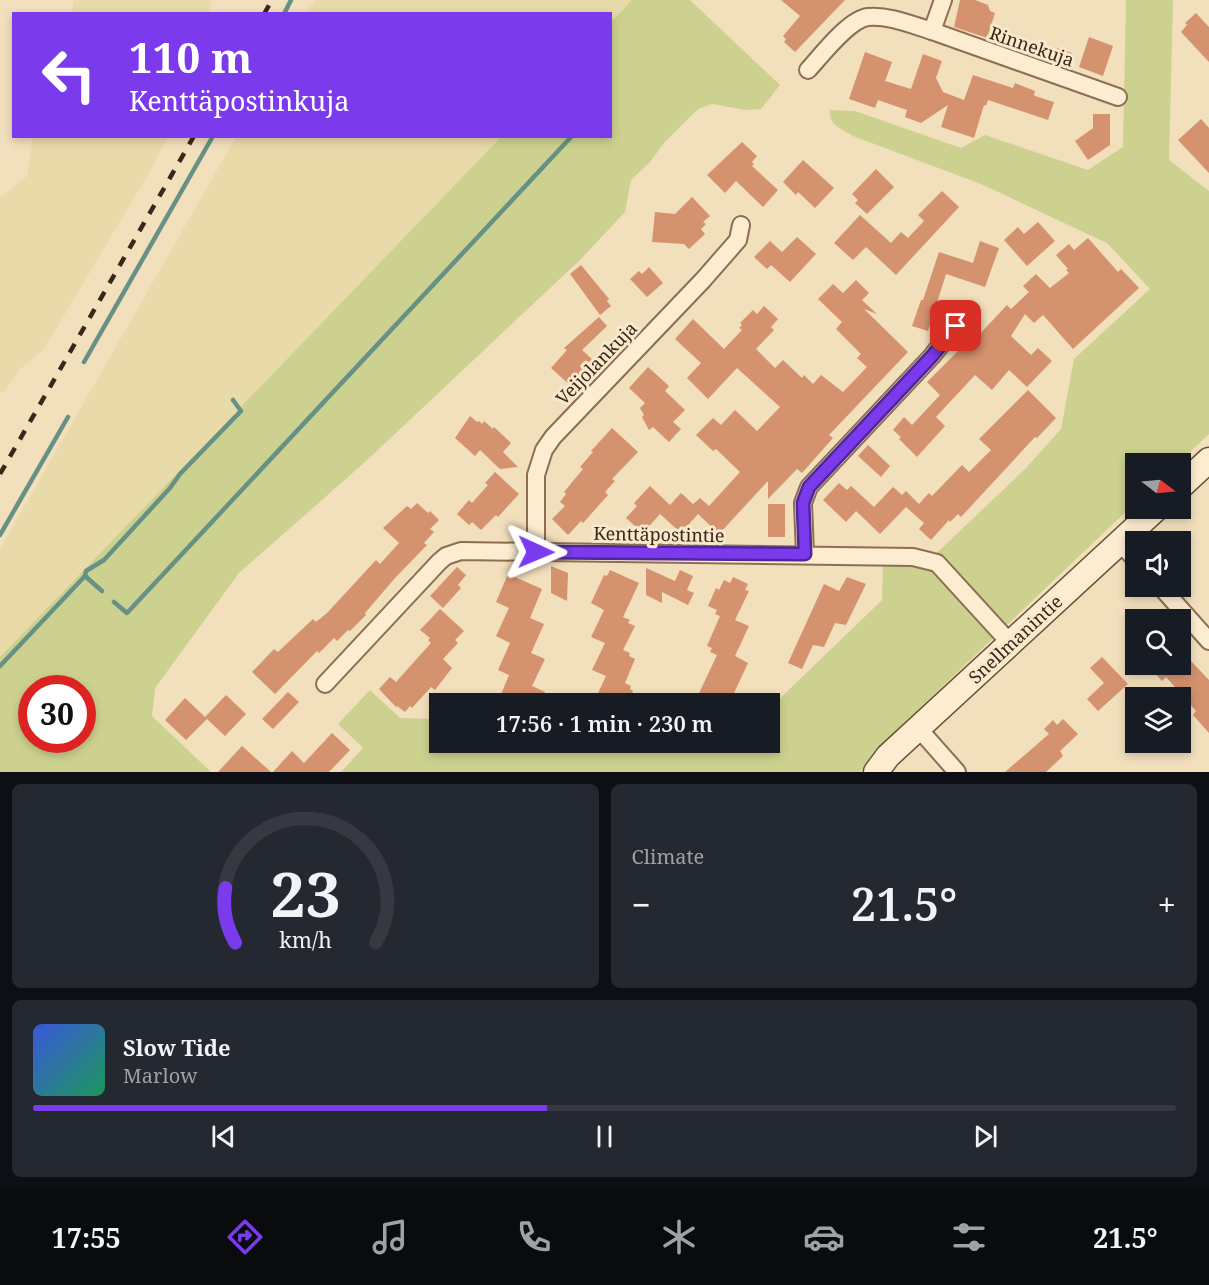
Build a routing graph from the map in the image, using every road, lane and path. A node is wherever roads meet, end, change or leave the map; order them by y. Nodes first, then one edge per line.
1 (943, 0) edge
2 (932, 31) junction
3 (808, 70) dead end
4 (1118, 97) dead end
5 (741, 225) dead end
6 (967, 311) dead end
7 (1209, 460) edge
8 (1191, 476) edge
9 (536, 552) junction
10 (1125, 553) edge
11 (805, 554) junction
12 (1170, 597) edge
13 (1209, 641) edge
14 (1011, 644) junction
15 (325, 684) dead end
16 (919, 729) junction
17 (876, 772) edge
18 (957, 772) edge

1 - 2 street
2 - 3 street, Rinnekuja
2 - 4 street, Rinnekuja
5 - 9 street, Veijolankuja
6 - 11 street
7 - 8 street
9 - 11 street, Kenttäpostintie
9 - 15 street, Kenttäpostintie
10 - 14 street, Snellmanintie
11 - 14 street, Kenttäpostintie
12 - 13 street
14 - 16 street, Snellmanintie
16 - 17 street, Snellmanintie
16 - 18 street

